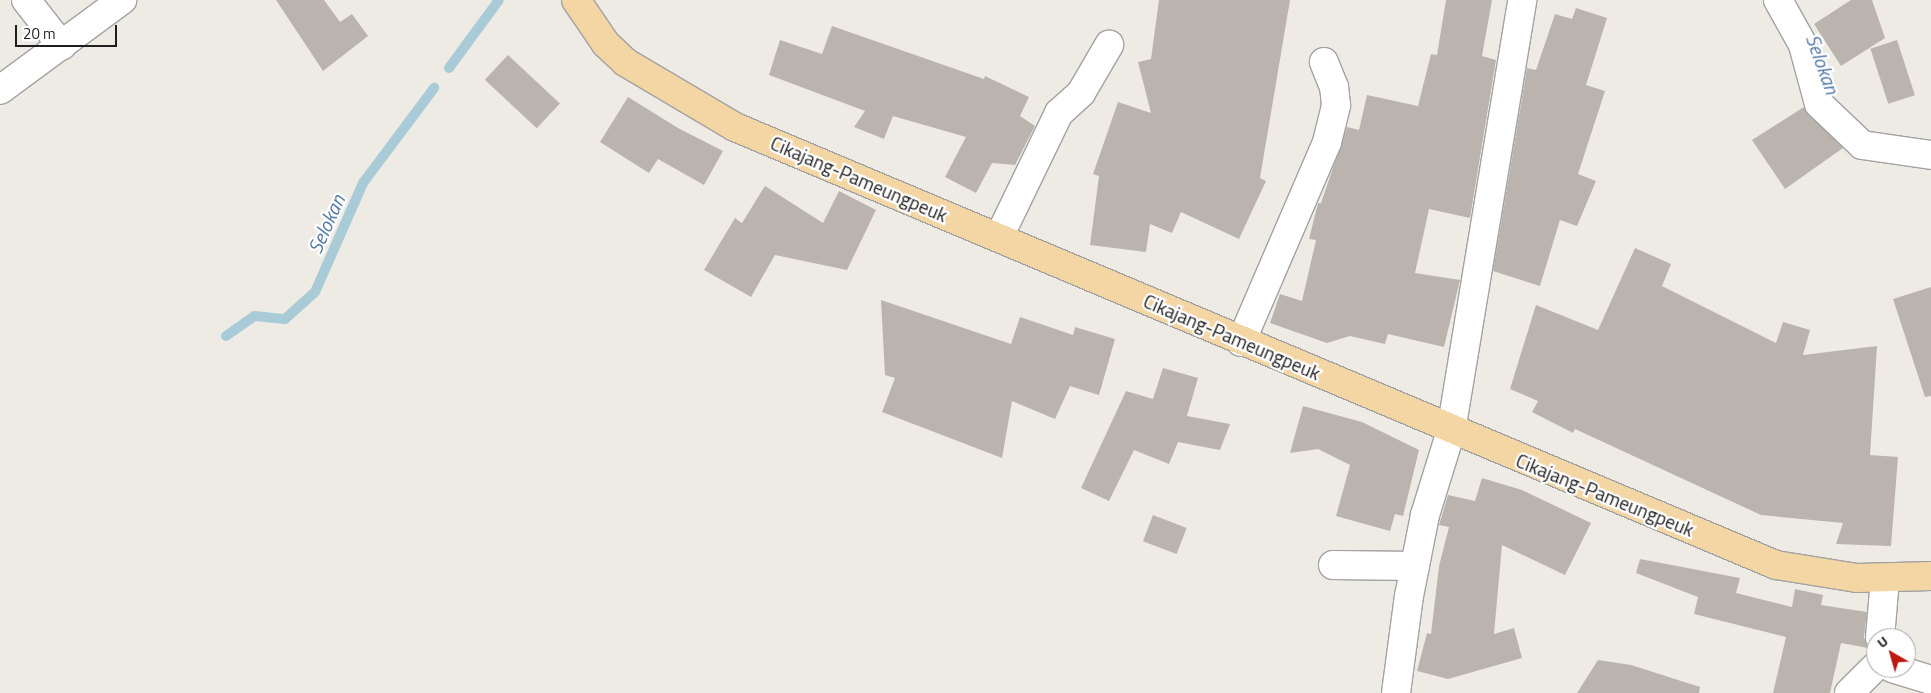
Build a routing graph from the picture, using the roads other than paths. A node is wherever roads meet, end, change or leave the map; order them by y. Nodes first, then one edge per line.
1 (26, 0) edge
2 (122, 0) edge
3 (576, 0) edge
4 (1522, 0) edge
5 (1778, 0) edge
6 (1109, 45) dead end
7 (62, 46) junction
8 (1324, 62) dead end
9 (0, 90) edge
10 (1931, 156) edge
11 (999, 237) junction
12 (1241, 342) junction
13 (1451, 431) junction
14 (1333, 565) dead end
15 (1415, 566) junction
16 (1931, 576) edge
17 (1885, 579) junction
18 (1881, 628) edge
19 (1916, 675) edge
20 (1866, 676) edge
21 (1931, 680) edge
22 (1396, 693) edge
23 (1849, 693) edge

1 - 7 street
2 - 7 street
3 - 11 main road, Cikajang-Pameungpeuk
4 - 13 street
5 - 10 street
6 - 11 street
7 - 9 street
8 - 12 street
11 - 12 main road, Cikajang-Pameungpeuk
12 - 13 main road, Cikajang-Pameungpeuk
13 - 15 street
13 - 17 main road, Cikajang-Pameungpeuk
14 - 15 street
15 - 22 street
16 - 17 main road, Cikajang-Pameungpeuk
17 - 18 street
19 - 21 street
20 - 23 street

